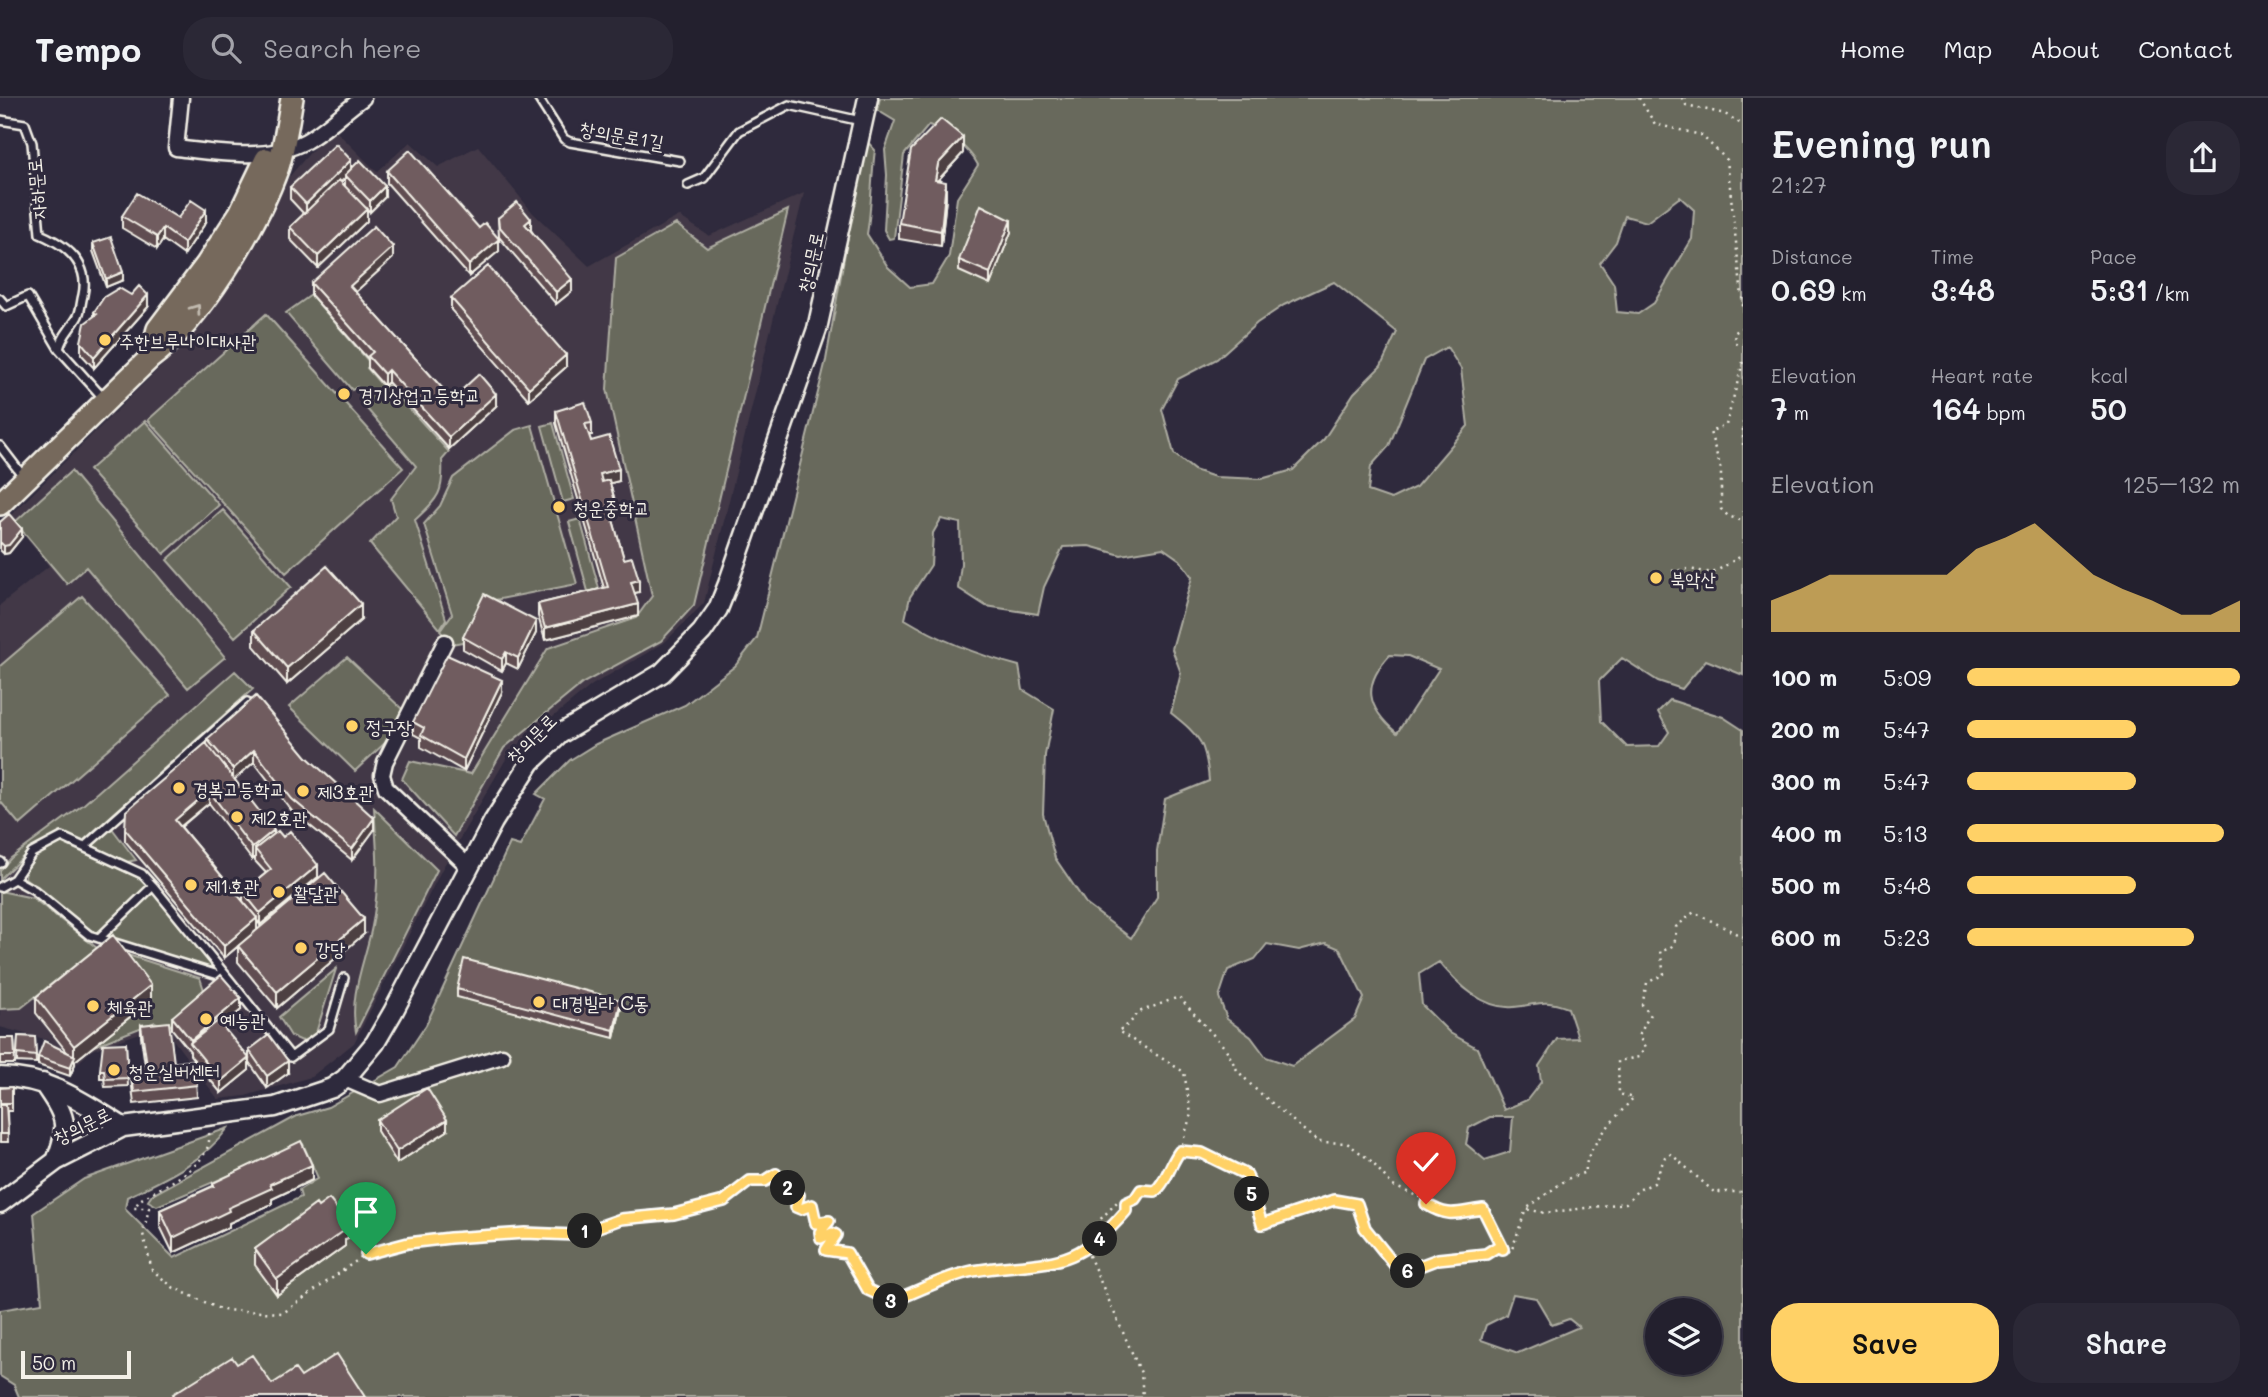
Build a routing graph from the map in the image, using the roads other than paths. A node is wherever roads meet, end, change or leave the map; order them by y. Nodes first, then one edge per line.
1 (181, 98) edge
2 (281, 98) edge
3 (292, 98) edge
4 (363, 98) edge
5 (538, 98) edge
6 (867, 98) edge
7 (0, 120) edge
8 (862, 121) junction
9 (275, 152) junction
10 (680, 161) dead end
11 (688, 185) dead end
12 (0, 299) edge
13 (59, 349) junction
14 (106, 400) junction
15 (0, 446) edge
16 (27, 481) junction
17 (0, 504) edge
18 (444, 642) dead end
19 (247, 702) edge
20 (84, 847) junction
21 (469, 867) junction
22 (15, 879) junction
23 (153, 886) junction
24 (0, 887) edge
25 (99, 938) junction
26 (228, 978) junction
27 (344, 978) dead end
28 (502, 1056) dead end
29 (0, 1077) edge
30 (345, 1079) junction
31 (43, 1083) junction
32 (123, 1127) junction
33 (56, 1161) junction
34 (0, 1203) edge

1 - 9 street
2 - 9 main road
3 - 9 main road
4 - 9 street
5 - 10 lane, 창의문로1길
6 - 8 street, 창의문로
7 - 13 lane, 자하문로
8 - 11 lane
8 - 21 street, 창의문로
9 - 14 main road
12 - 13 lane
13 - 14 lane
14 - 16 main road
15 - 16 lane
16 - 17 main road
18 - 21 street
19 - 20 lane
20 - 22 lane
20 - 23 lane
21 - 30 street, 창의문로
22 - 24 lane
22 - 25 lane
23 - 25 lane
23 - 26 lane
25 - 26 lane
26 - 27 lane
28 - 30 street
29 - 31 street
30 - 32 street, 창의문로
31 - 32 street
31 - 33 street
32 - 33 street, 창의문로
33 - 34 street, 창의문로

